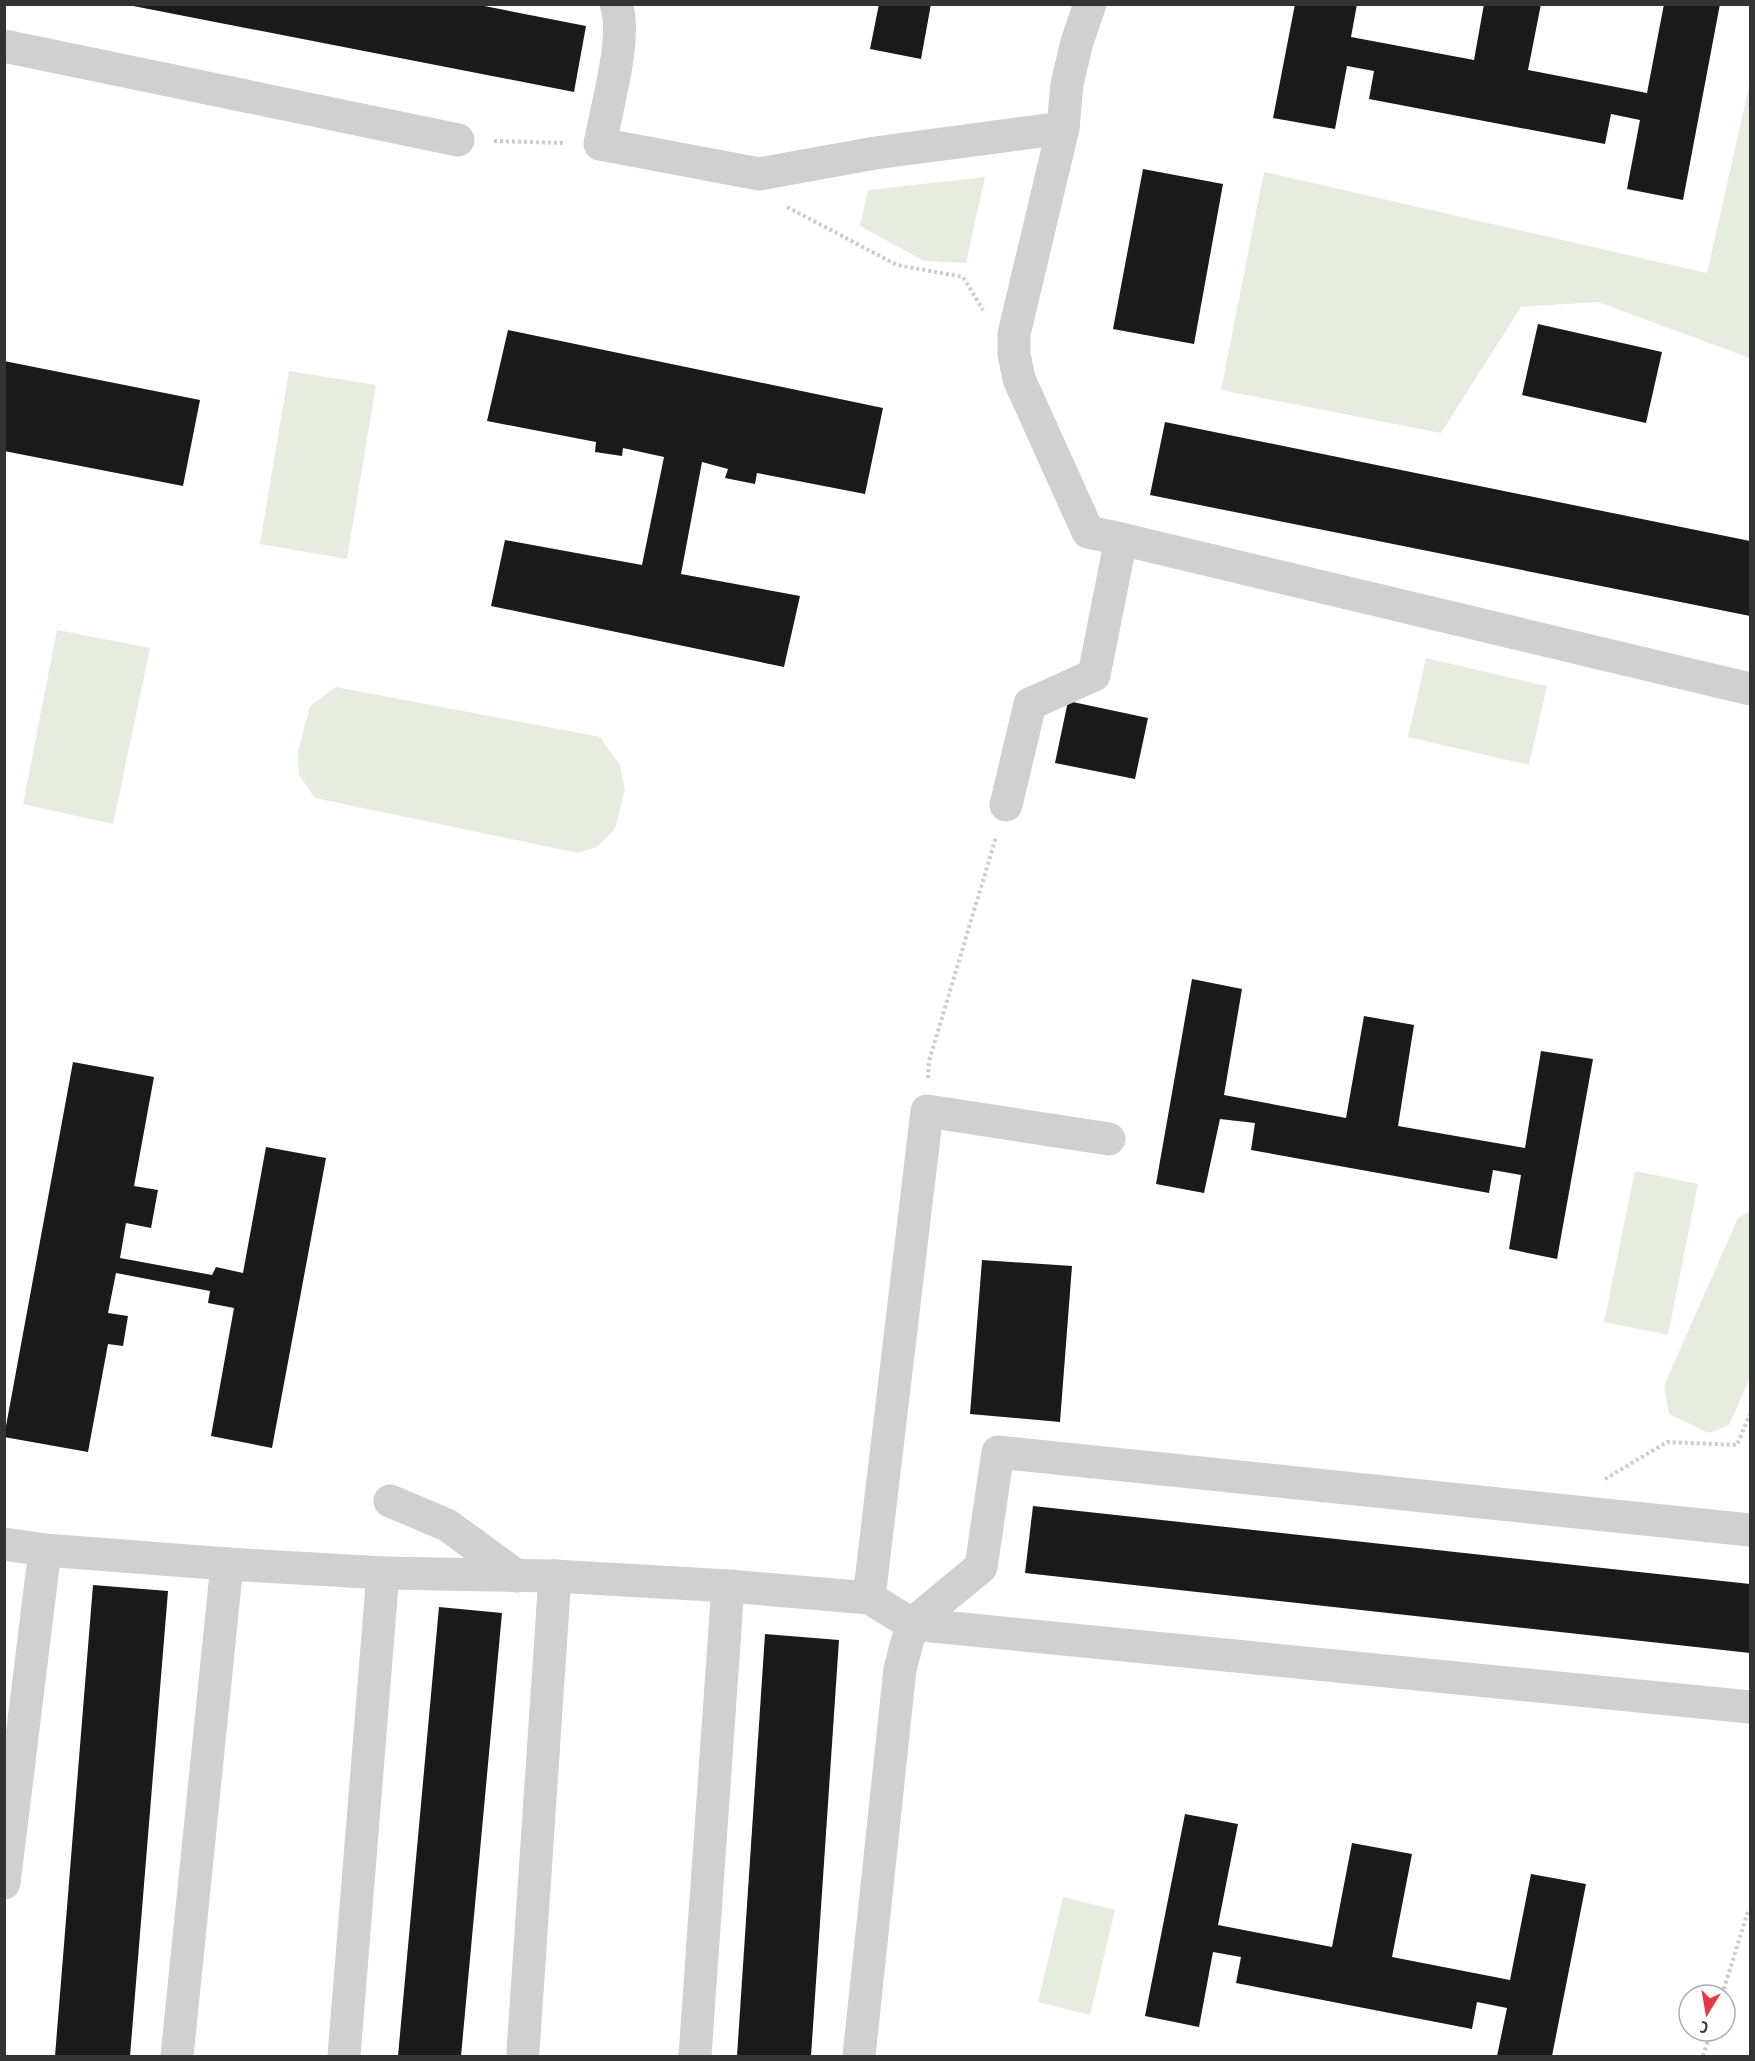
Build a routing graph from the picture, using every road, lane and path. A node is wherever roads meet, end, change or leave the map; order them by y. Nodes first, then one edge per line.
1 (616, 4) edge
2 (1090, 4) edge
3 (4, 46) edge
4 (1063, 128) junction
5 (458, 140) joint
6 (600, 144) junction
7 (759, 174) junction
8 (1014, 334) junction
9 (1121, 539) junction
10 (1750, 688) edge
11 (1006, 805) joint
12 (927, 1111) junction
13 (1109, 1139) dead end
14 (1750, 1414) edge
15 (390, 1502) dead end
16 (1554, 1509) junction
17 (1750, 1530) edge
18 (4, 1544) edge
19 (45, 1550) junction
20 (227, 1564) junction
21 (382, 1573) junction
22 (517, 1576) junction
23 (555, 1576) junction
24 (728, 1586) junction
25 (868, 1598) junction
26 (912, 1624) junction
27 (1750, 1707) edge
28 (4, 1883) edge
29 (1750, 1911) edge
30 (1726, 1983) edge
31 (523, 2052) dead end
32 (177, 2056) edge
33 (344, 2056) edge
34 (695, 2056) edge
35 (859, 2056) edge

1 - 6 lane
2 - 4 lane
3 - 5 lane
4 - 7 lane
4 - 8 lane
5 - 6 path
6 - 7 lane
7 - 8 path
8 - 9 lane
9 - 10 lane
9 - 11 lane
11 - 12 path
12 - 13 lane
12 - 25 lane
14 - 16 path
15 - 22 lane
16 - 17 lane
16 - 26 lane
18 - 19 lane
19 - 20 lane
19 - 28 lane
20 - 21 lane
20 - 32 lane
21 - 22 lane
21 - 33 lane
22 - 23 lane
23 - 24 lane
23 - 31 lane
24 - 25 lane
24 - 34 lane
25 - 26 lane
26 - 27 lane
26 - 35 lane
29 - 30 path

